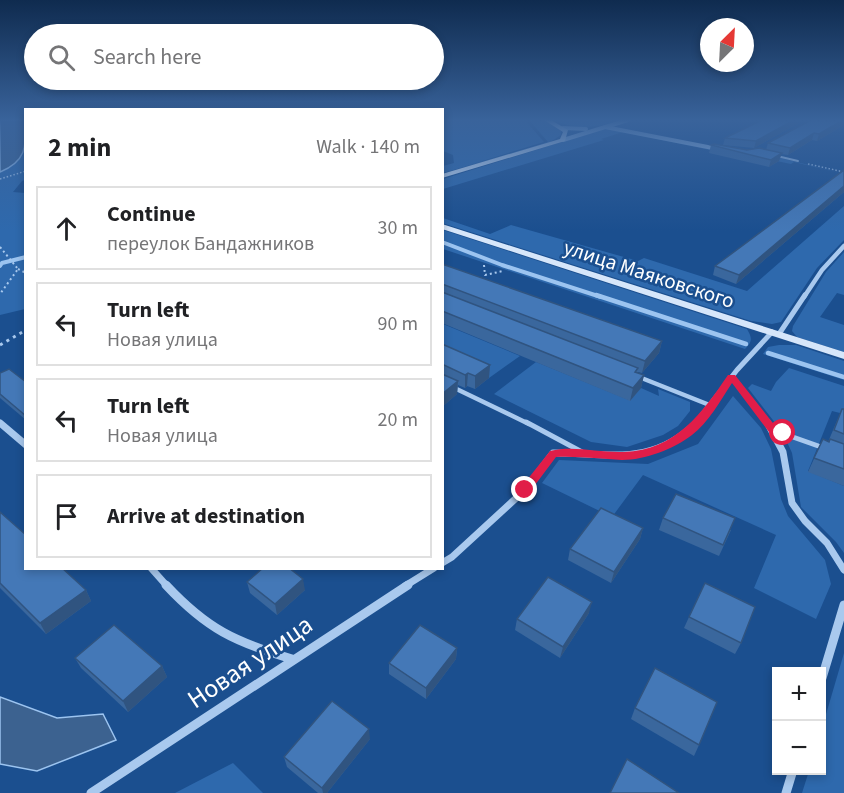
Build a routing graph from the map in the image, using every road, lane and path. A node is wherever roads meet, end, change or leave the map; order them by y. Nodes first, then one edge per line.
1 (506, 157) edge
2 (778, 157) edge
3 (798, 161) joint
4 (24, 171) edge
5 (844, 172) edge
6 (444, 175) edge
7 (0, 179) edge
8 (444, 227) edge
9 (844, 246) edge
10 (0, 247) edge
11 (484, 265) dead end
12 (18, 268) junction
13 (503, 271) dead end
14 (24, 272) edge
15 (485, 275) junction
16 (480, 281) edge
17 (0, 294) edge
18 (24, 331) edge
19 (776, 333) junction
20 (0, 345) edge
21 (844, 356) edge
22 (635, 375) edge
23 (732, 377) junction
24 (444, 383) edge
25 (712, 406) junction
26 (0, 423) edge
27 (773, 430) junction
28 (24, 443) edge
29 (582, 452) junction
30 (834, 452) edge
31 (444, 562) edge
32 (153, 570) edge
33 (431, 570) edge
34 (844, 570) edge
35 (844, 605) edge
36 (292, 659) junction
37 (825, 667) edge
38 (792, 775) edge
39 (90, 793) edge
40 (786, 793) edge

1 - 6 main road
2 - 3 lane
3 - 5 path
4 - 7 path
8 - 19 main road, улица Маяковского
9 - 19 street
10 - 12 path
11 - 15 path
12 - 14 path
12 - 17 path
13 - 15 path
15 - 16 path
18 - 20 path
19 - 21 main road, улица Маяковского
19 - 23 street
22 - 25 lane
23 - 25 street
23 - 27 street
24 - 29 lane
25 - 29 street
26 - 28 street
27 - 30 lane
27 - 34 street
29 - 31 street
32 - 36 street
33 - 36 street, Новая улица
35 - 37 street
36 - 39 street, Новая улица
38 - 40 street

